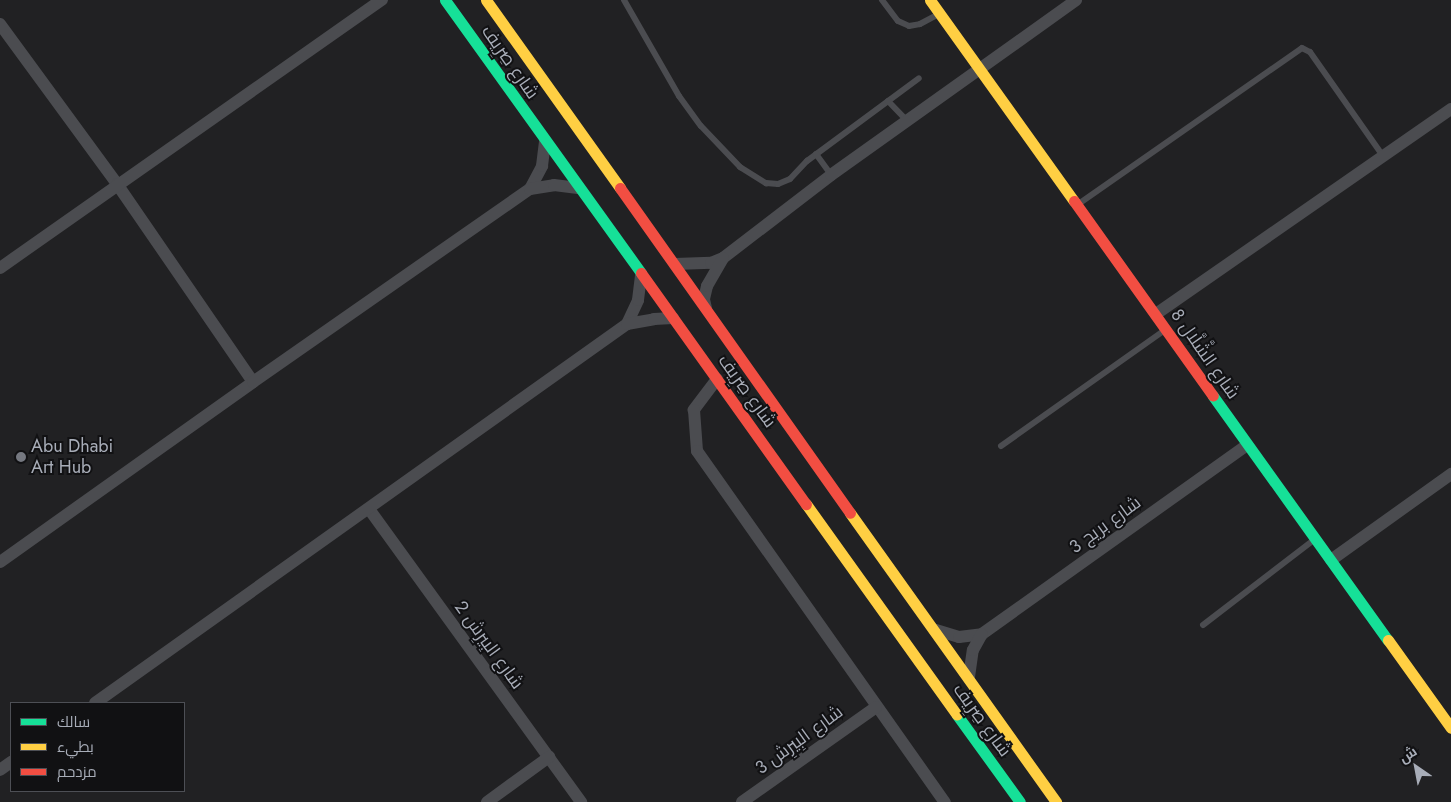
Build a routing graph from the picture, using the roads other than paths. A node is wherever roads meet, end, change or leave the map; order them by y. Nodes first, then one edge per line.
1 (382, 0) edge
2 (445, 0) edge
3 (486, 0) edge
4 (624, 0) edge
5 (882, 0) edge
6 (930, 0) edge
7 (1076, 0) edge
8 (940, 14) junction
9 (0, 24) edge
10 (980, 69) junction
11 (919, 78) dead end
12 (888, 101) junction
13 (1451, 109) edge
14 (907, 121) junction
15 (545, 142) junction
16 (816, 154) junction
17 (1384, 156) junction
18 (831, 175) junction
19 (118, 184) junction
20 (578, 188) junction
21 (530, 189) junction
22 (1077, 205) junction
23 (724, 258) junction
24 (675, 264) junction
25 (0, 268) edge
26 (641, 274) junction
27 (706, 308) junction
28 (1156, 314) junction
29 (673, 318) junction
30 (626, 324) junction
31 (1166, 329) junction
32 (717, 379) junction
33 (253, 382) junction
34 (1247, 445) junction
35 (1001, 446) dead end
36 (1451, 474) edge
37 (369, 509) junction
38 (1316, 539) junction
39 (2, 556) edge
40 (1331, 560) junction
41 (1203, 625) dead end
42 (936, 630) junction
43 (982, 634) junction
44 (969, 677) junction
45 (96, 702) edge
46 (876, 706) junction
47 (1451, 728) edge
48 (549, 757) junction
49 (487, 802) edge
50 (581, 802) edge
51 (742, 802) edge
52 (945, 802) edge
53 (1020, 802) edge
54 (1056, 802) edge

1 - 19 street
2 - 15 main road, شارع صِرِيف
3 - 24 main road, شارع صِرِيف
4 - 16 lane
5 - 8 lane
6 - 8 main road, شارع الشَّلَّال 8
7 - 10 street
8 - 10 main road, شارع الشَّلَّال 8
9 - 19 street
10 - 14 street
10 - 22 main road, شارع الشَّلَّال 8
11 - 12 lane
12 - 14 lane
12 - 16 lane
13 - 17 street
14 - 18 street
15 - 20 main road, شارع صِرِيف
15 - 21 street
16 - 18 lane
17 - 22 lane
17 - 28 street
18 - 23 street
19 - 25 street
19 - 33 street
20 - 21 street
20 - 26 main road, شارع صِرِيف
21 - 33 street
22 - 28 main road, شارع الشَّلَّال 8
23 - 24 street
23 - 27 street
24 - 27 main road, شارع صِرِيف
26 - 29 main road, شارع صِرِيف
26 - 30 street
27 - 42 main road, شارع صِرِيف
28 - 31 main road, شارع الشَّلَّال 8
29 - 30 street
29 - 32 main road, شارع صِرِيف
30 - 37 street
31 - 34 main road, شارع الشَّلَّال 8
31 - 35 lane
32 - 46 street
32 - 53 main road, شارع صِرِيف
33 - 39 street
34 - 38 main road, شارع الشَّلَّال 8
34 - 43 street, شارع بريج 3
36 - 40 street
37 - 45 street
37 - 48 street, شارع البِيرِش 2
38 - 40 main road, شارع الشَّلَّال 8
38 - 41 lane
40 - 47 main road, شارع الشَّلَّال 8
42 - 43 street, شارع بريج 3
42 - 44 main road, شارع صِرِيف
43 - 44 street
44 - 54 main road, شارع صِرِيف
46 - 51 street, شارع البِيرِش 3
46 - 52 street
48 - 49 street
48 - 50 street, شارع البِيرِش 2

